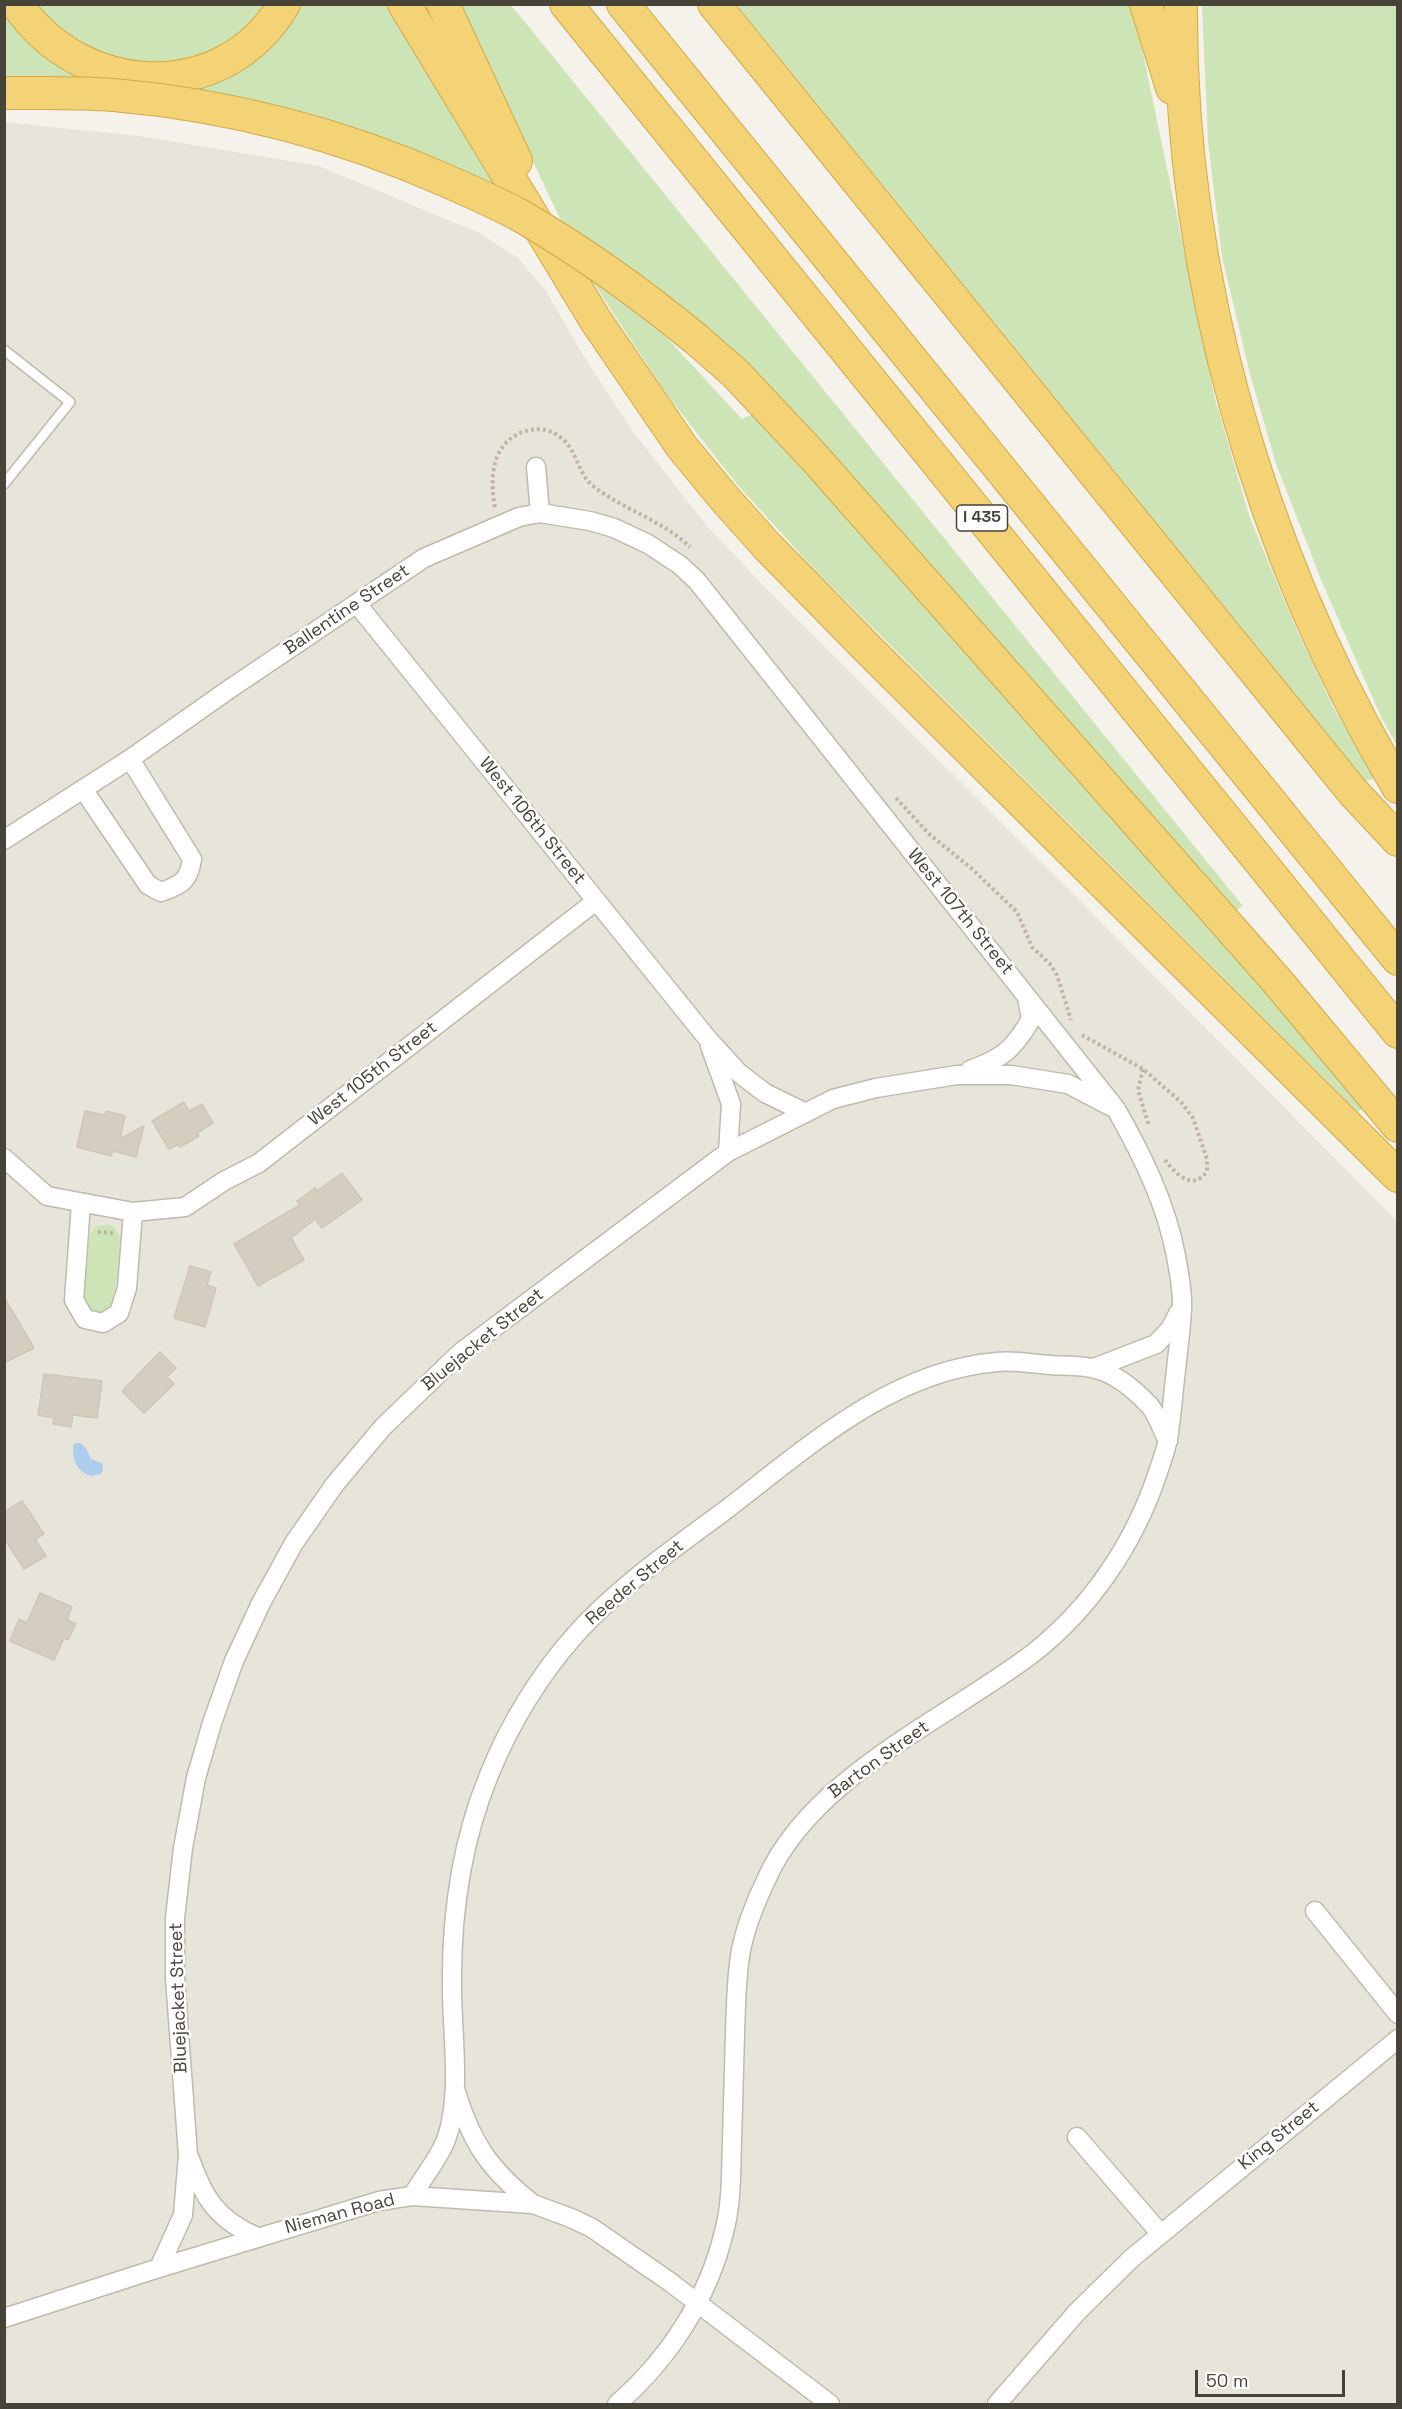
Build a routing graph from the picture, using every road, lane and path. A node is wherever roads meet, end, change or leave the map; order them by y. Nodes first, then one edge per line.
1 (17, 4) edge
2 (284, 4) edge
3 (404, 4) edge
4 (443, 4) edge
5 (566, 4) edge
6 (623, 4) edge
7 (714, 4) edge
8 (1146, 4) edge
9 (1181, 4) edge
10 (4, 93) edge
11 (1185, 126) junction
12 (557, 255) junction
13 (4, 350) edge
14 (536, 467) dead end
15 (4, 484) edge
16 (540, 513) junction
17 (357, 604) junction
18 (130, 759) junction
19 (1398, 787) edge
20 (83, 789) junction
21 (4, 840) edge
22 (1398, 840) edge
23 (596, 901) junction
24 (1398, 959) edge
25 (1026, 994) junction
26 (1398, 1032) edge
27 (707, 1038) junction
28 (957, 1075) junction
29 (1116, 1108) junction
30 (806, 1113) junction
31 (1398, 1126) edge
32 (1152, 1136) dead end
33 (728, 1152) junction
34 (1161, 1153) dead end
35 (4, 1158) edge
36 (1398, 1176) edge
37 (81, 1204) junction
38 (133, 1212) junction
39 (98, 1232) dead end
40 (116, 1233) dead end
41 (1183, 1305) junction
42 (1094, 1368) junction
43 (1168, 1441) junction
44 (1315, 1911) dead end
45 (1398, 2014) edge
46 (1398, 2039) edge
47 (455, 2090) junction
48 (1077, 2137) dead end
49 (188, 2155) junction
50 (412, 2196) junction
51 (533, 2204) junction
52 (1160, 2233) junction
53 (257, 2237) junction
54 (159, 2268) junction
55 (696, 2302) junction
56 (4, 2318) edge
57 (617, 2404) edge
58 (830, 2404) edge
59 (997, 2404) edge

1 - 2 highway
3 - 12 highway
4 - 12 highway
5 - 26 highway, I 435
6 - 24 highway, I 435
7 - 22 highway
8 - 11 highway
9 - 11 highway
10 - 31 highway, bridge
11 - 19 highway
12 - 36 highway
13 - 15 lane
14 - 16 street
16 - 17 street, Ballentine Street
16 - 25 street, West 107th Street
17 - 18 street, Ballentine Street
17 - 23 street, West 106th Street
18 - 20 street, Ballentine Street
18 - 20 street
20 - 21 street, Ballentine Street
23 - 27 street, West 106th Street
23 - 38 street, West 105th Street
25 - 28 street, Bluejacket Street
25 - 29 street, West 107th Street
27 - 30 street, West 106th Street
27 - 33 street, West 106th Street
28 - 29 street, Bluejacket Street
28 - 30 street, Bluejacket Street
29 - 41 street, West 107th Street
30 - 33 street, Bluejacket Street
32 - 34 path
33 - 49 street, Bluejacket Street
35 - 37 street, West 105th Street
37 - 38 street, West 105th Street
37 - 38 street
39 - 40 path
41 - 42 street, Reeder Street
41 - 43 street, West 107th Street
42 - 43 street, Reeder Street
42 - 47 street, Reeder Street
43 - 55 street, Barton Street
44 - 45 street
46 - 52 street, King Street
47 - 50 street, Reeder Street
47 - 51 street, Reeder Street
48 - 52 street
49 - 53 street, Bluejacket Street
49 - 54 street, Bluejacket Street
50 - 51 street, Nieman Road
50 - 53 street, Nieman Road
51 - 55 street, Nieman Road
52 - 59 street, King Street
53 - 54 street, Nieman Road
54 - 56 street, Nieman Road
55 - 57 street, Barton Street
55 - 58 street

